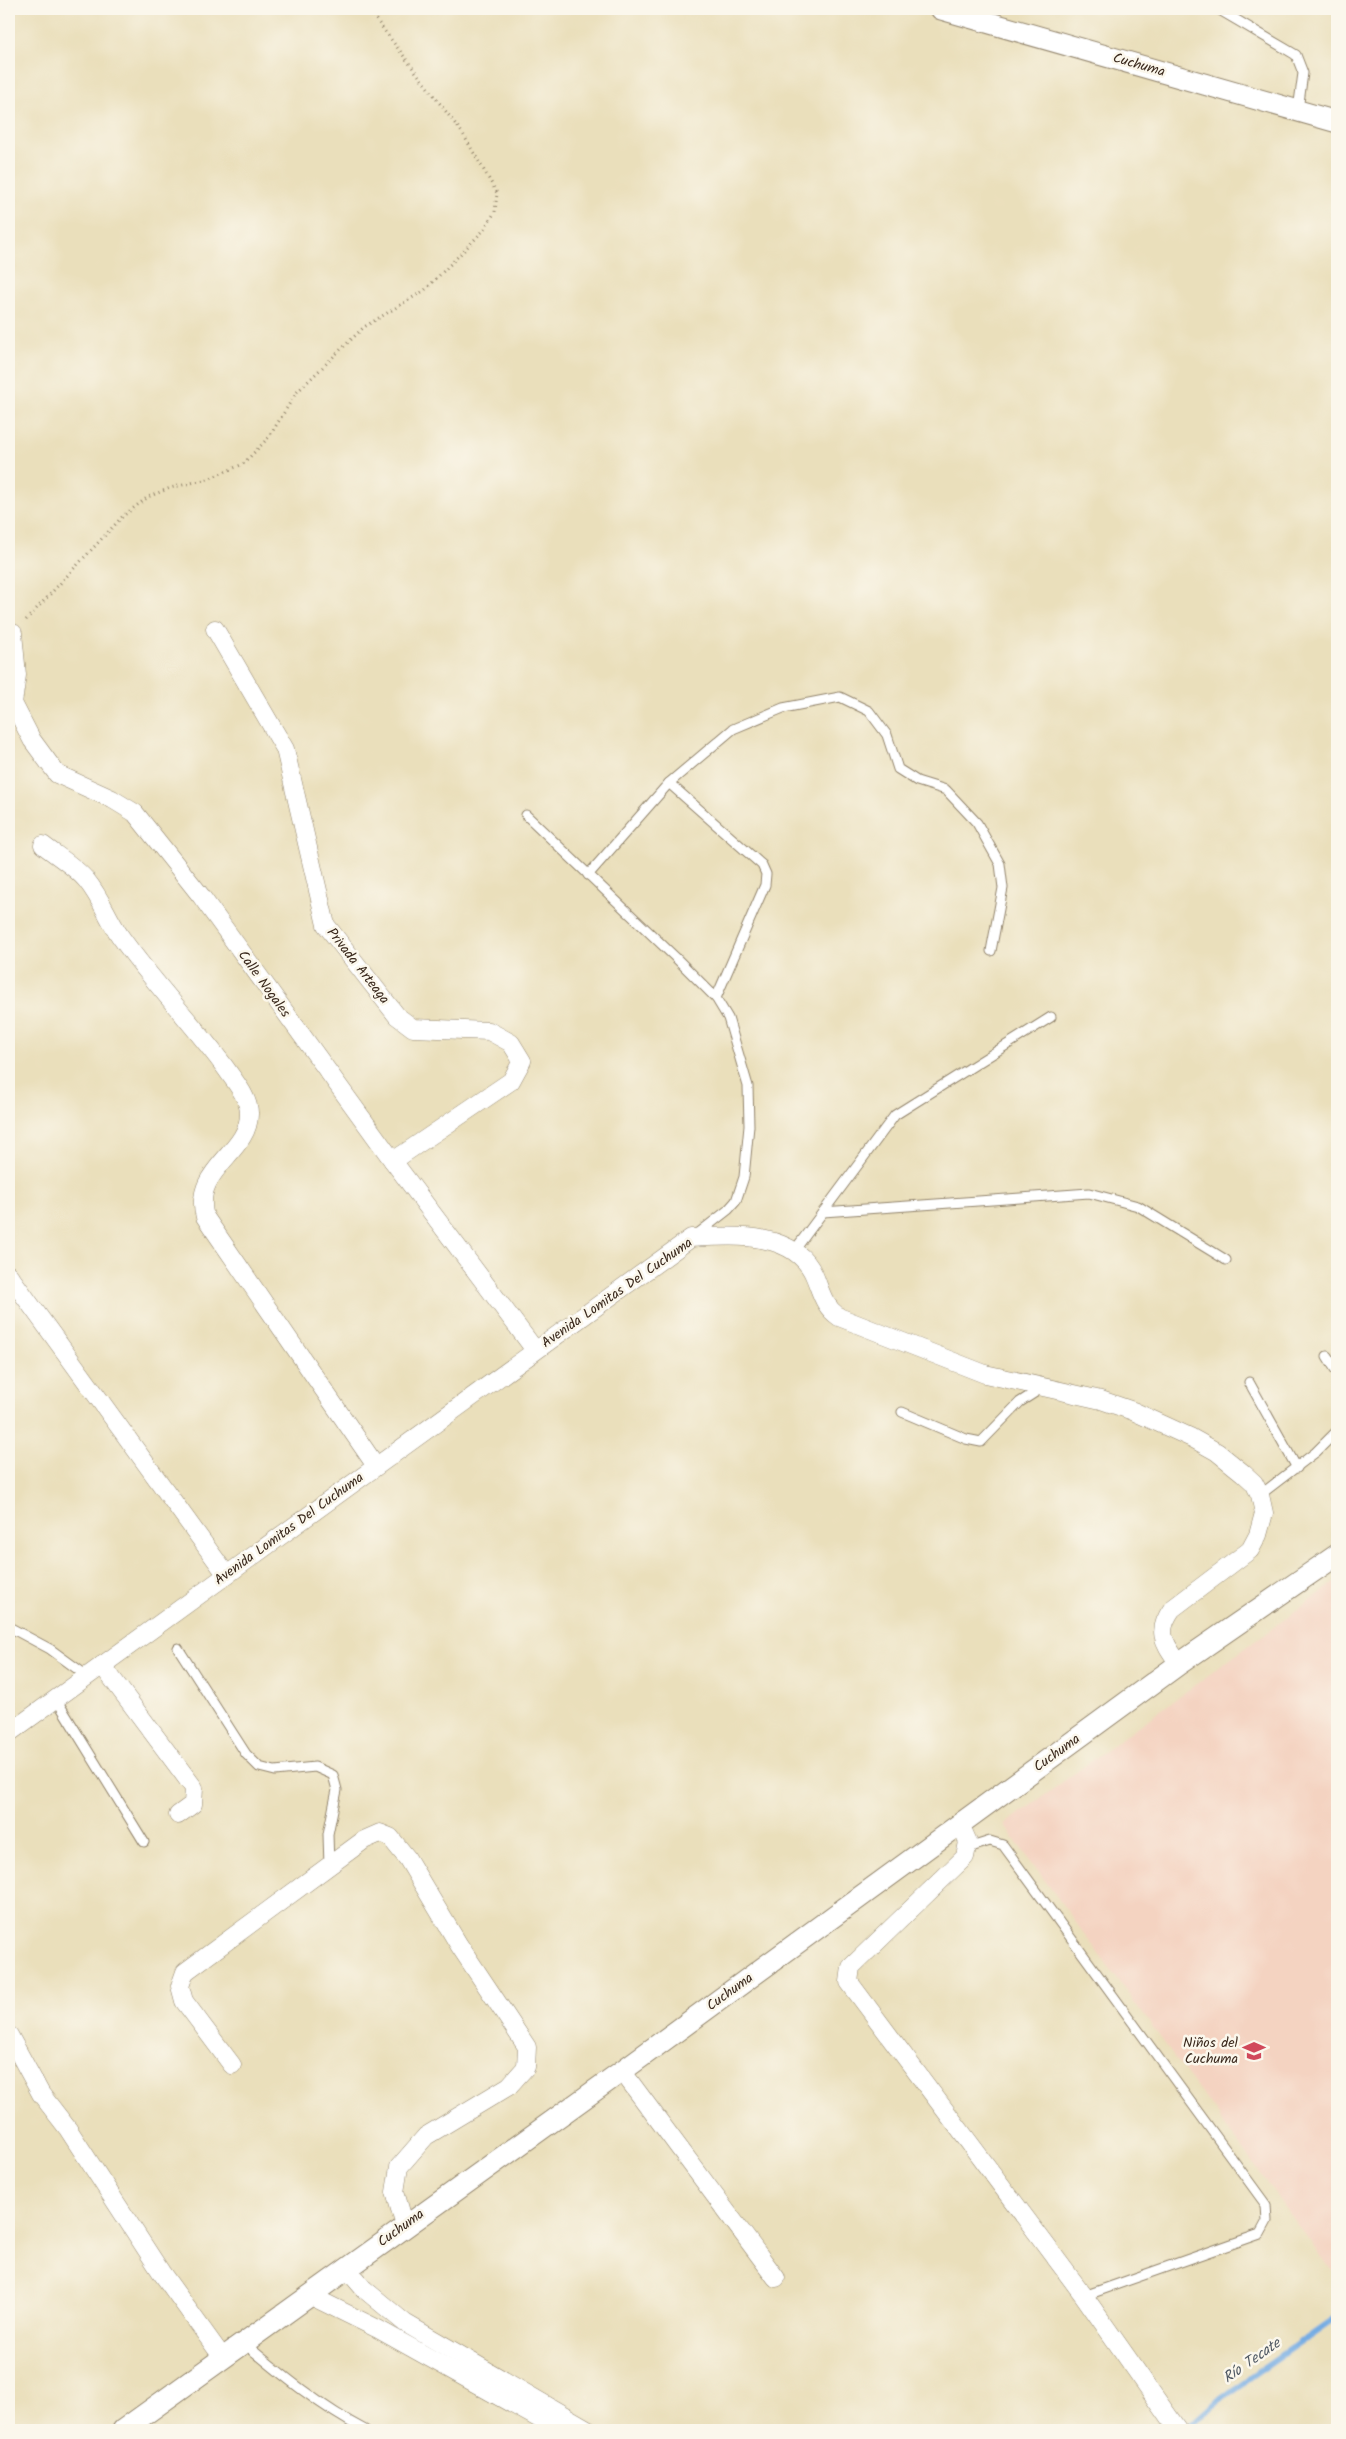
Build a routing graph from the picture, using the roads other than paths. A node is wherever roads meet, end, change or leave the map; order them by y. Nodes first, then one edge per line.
1 (941, 9) edge
2 (1218, 9) edge
3 (1298, 110) junction
4 (1337, 122) edge
5 (215, 630) dead end
6 (11, 635) edge
7 (669, 782) junction
8 (526, 815) dead end
9 (43, 844) dead end
10 (588, 874) junction
11 (991, 951) dead end
12 (716, 998) junction
13 (1051, 1016) dead end
14 (393, 1161) junction
15 (823, 1212) junction
16 (691, 1238) junction
17 (794, 1251) junction
18 (1226, 1260) dead end
19 (9, 1275) edge
20 (534, 1350) junction
21 (1327, 1356) dead end
22 (1337, 1372) edge
23 (1249, 1382) dead end
24 (1042, 1388) junction
25 (902, 1412) dead end
26 (1337, 1431) edge
27 (376, 1466) junction
28 (1297, 1468) junction
29 (1260, 1495) junction
30 (1337, 1555) edge
31 (226, 1574) junction
32 (9, 1627) edge
33 (178, 1648) dead end
34 (1179, 1664) junction
35 (102, 1665) junction
36 (87, 1676) junction
37 (56, 1699) junction
38 (9, 1733) edge
39 (178, 1815) dead end
40 (960, 1824) junction
41 (144, 1842) dead end
42 (968, 1848) junction
43 (329, 1866) junction
44 (9, 2035) edge
45 (232, 2065) dead end
46 (622, 2071) junction
47 (405, 2226) junction
48 (346, 2268) junction
49 (776, 2278) dead end
50 (309, 2295) junction
51 (1084, 2296) junction
52 (244, 2343) junction
53 (223, 2358) junction
54 (123, 2430) edge
55 (365, 2430) edge
56 (559, 2430) edge
57 (589, 2430) edge
58 (1178, 2430) edge

1 - 3 street, Cuchuma
2 - 3 lane
3 - 4 street, Cuchuma
5 - 14 street, Privada Arteaga
6 - 14 street, Calle Nogales
7 - 10 lane
7 - 11 lane
7 - 12 lane
8 - 10 lane
9 - 27 street
10 - 12 lane
12 - 16 lane
13 - 15 lane
14 - 20 street, Calle Nogales
15 - 17 lane
15 - 18 lane
16 - 17 street, Avenida Lomitas Del Cuchuma
16 - 20 street, Avenida Lomitas Del Cuchuma
17 - 24 street, Avenida Lomitas Del Cuchuma
19 - 31 street
20 - 27 street, Avenida Lomitas Del Cuchuma
21 - 22 lane
23 - 28 lane
24 - 25 lane
24 - 29 street, Avenida Lomitas Del Cuchuma
26 - 28 lane
27 - 31 street, Avenida Lomitas Del Cuchuma
28 - 29 lane
29 - 34 street, Avenida Lomitas Del Cuchuma
30 - 34 street, Cuchuma
31 - 35 street, Avenida Lomitas Del Cuchuma
32 - 36 lane
33 - 43 lane
34 - 40 street, Cuchuma
35 - 36 street, Avenida Lomitas Del Cuchuma
35 - 39 street
36 - 37 street, Avenida Lomitas Del Cuchuma
37 - 38 street, Avenida Lomitas Del Cuchuma
37 - 41 lane
40 - 42 street
40 - 46 street, Cuchuma
42 - 51 street
42 - 51 lane
43 - 45 street
43 - 47 street
44 - 53 street
46 - 47 street, Cuchuma
46 - 49 street
47 - 48 street, Cuchuma
48 - 50 street, Cuchuma
48 - 57 street
50 - 52 street, Cuchuma
50 - 56 street
51 - 58 street
52 - 53 street, Cuchuma
52 - 55 lane
53 - 54 street, Cuchuma

